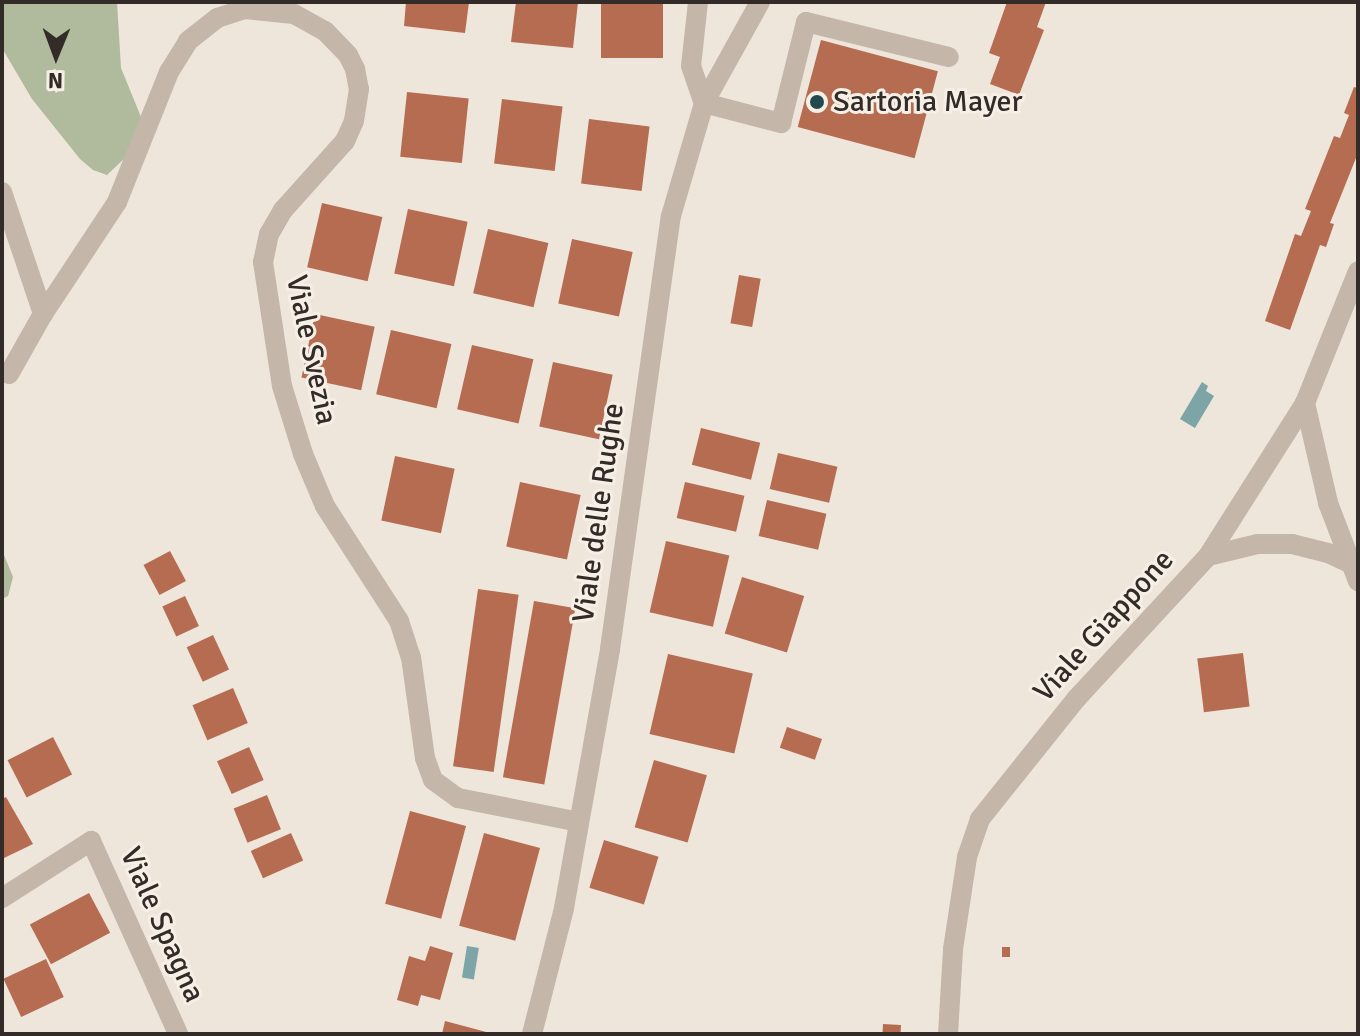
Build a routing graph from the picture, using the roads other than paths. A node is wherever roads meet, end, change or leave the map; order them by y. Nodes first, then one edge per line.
1 (698, 2) edge
2 (760, 2) edge
3 (949, 57) dead end
4 (704, 103) junction
5 (2, 192) edge
6 (1358, 271) edge
7 (43, 314) junction
8 (9, 374) dead end
9 (1305, 403) junction
10 (1208, 556) junction
11 (1354, 572) edge
12 (579, 822) junction
13 (2, 898) edge
14 (178, 1034) edge
15 (532, 1034) edge
16 (948, 1034) edge

1 - 4 street
2 - 4 street, Viale delle Rughe
3 - 4 street
4 - 12 street, Viale delle Rughe
5 - 7 street
6 - 9 street, Viale Giappone
7 - 8 street, Viale Svezia
7 - 12 street, Viale Svezia
9 - 10 street, Viale Giappone
9 - 11 street
10 - 11 street
10 - 16 street, Viale Giappone
12 - 15 street, Viale delle Rughe
13 - 14 street, Viale Spagna

